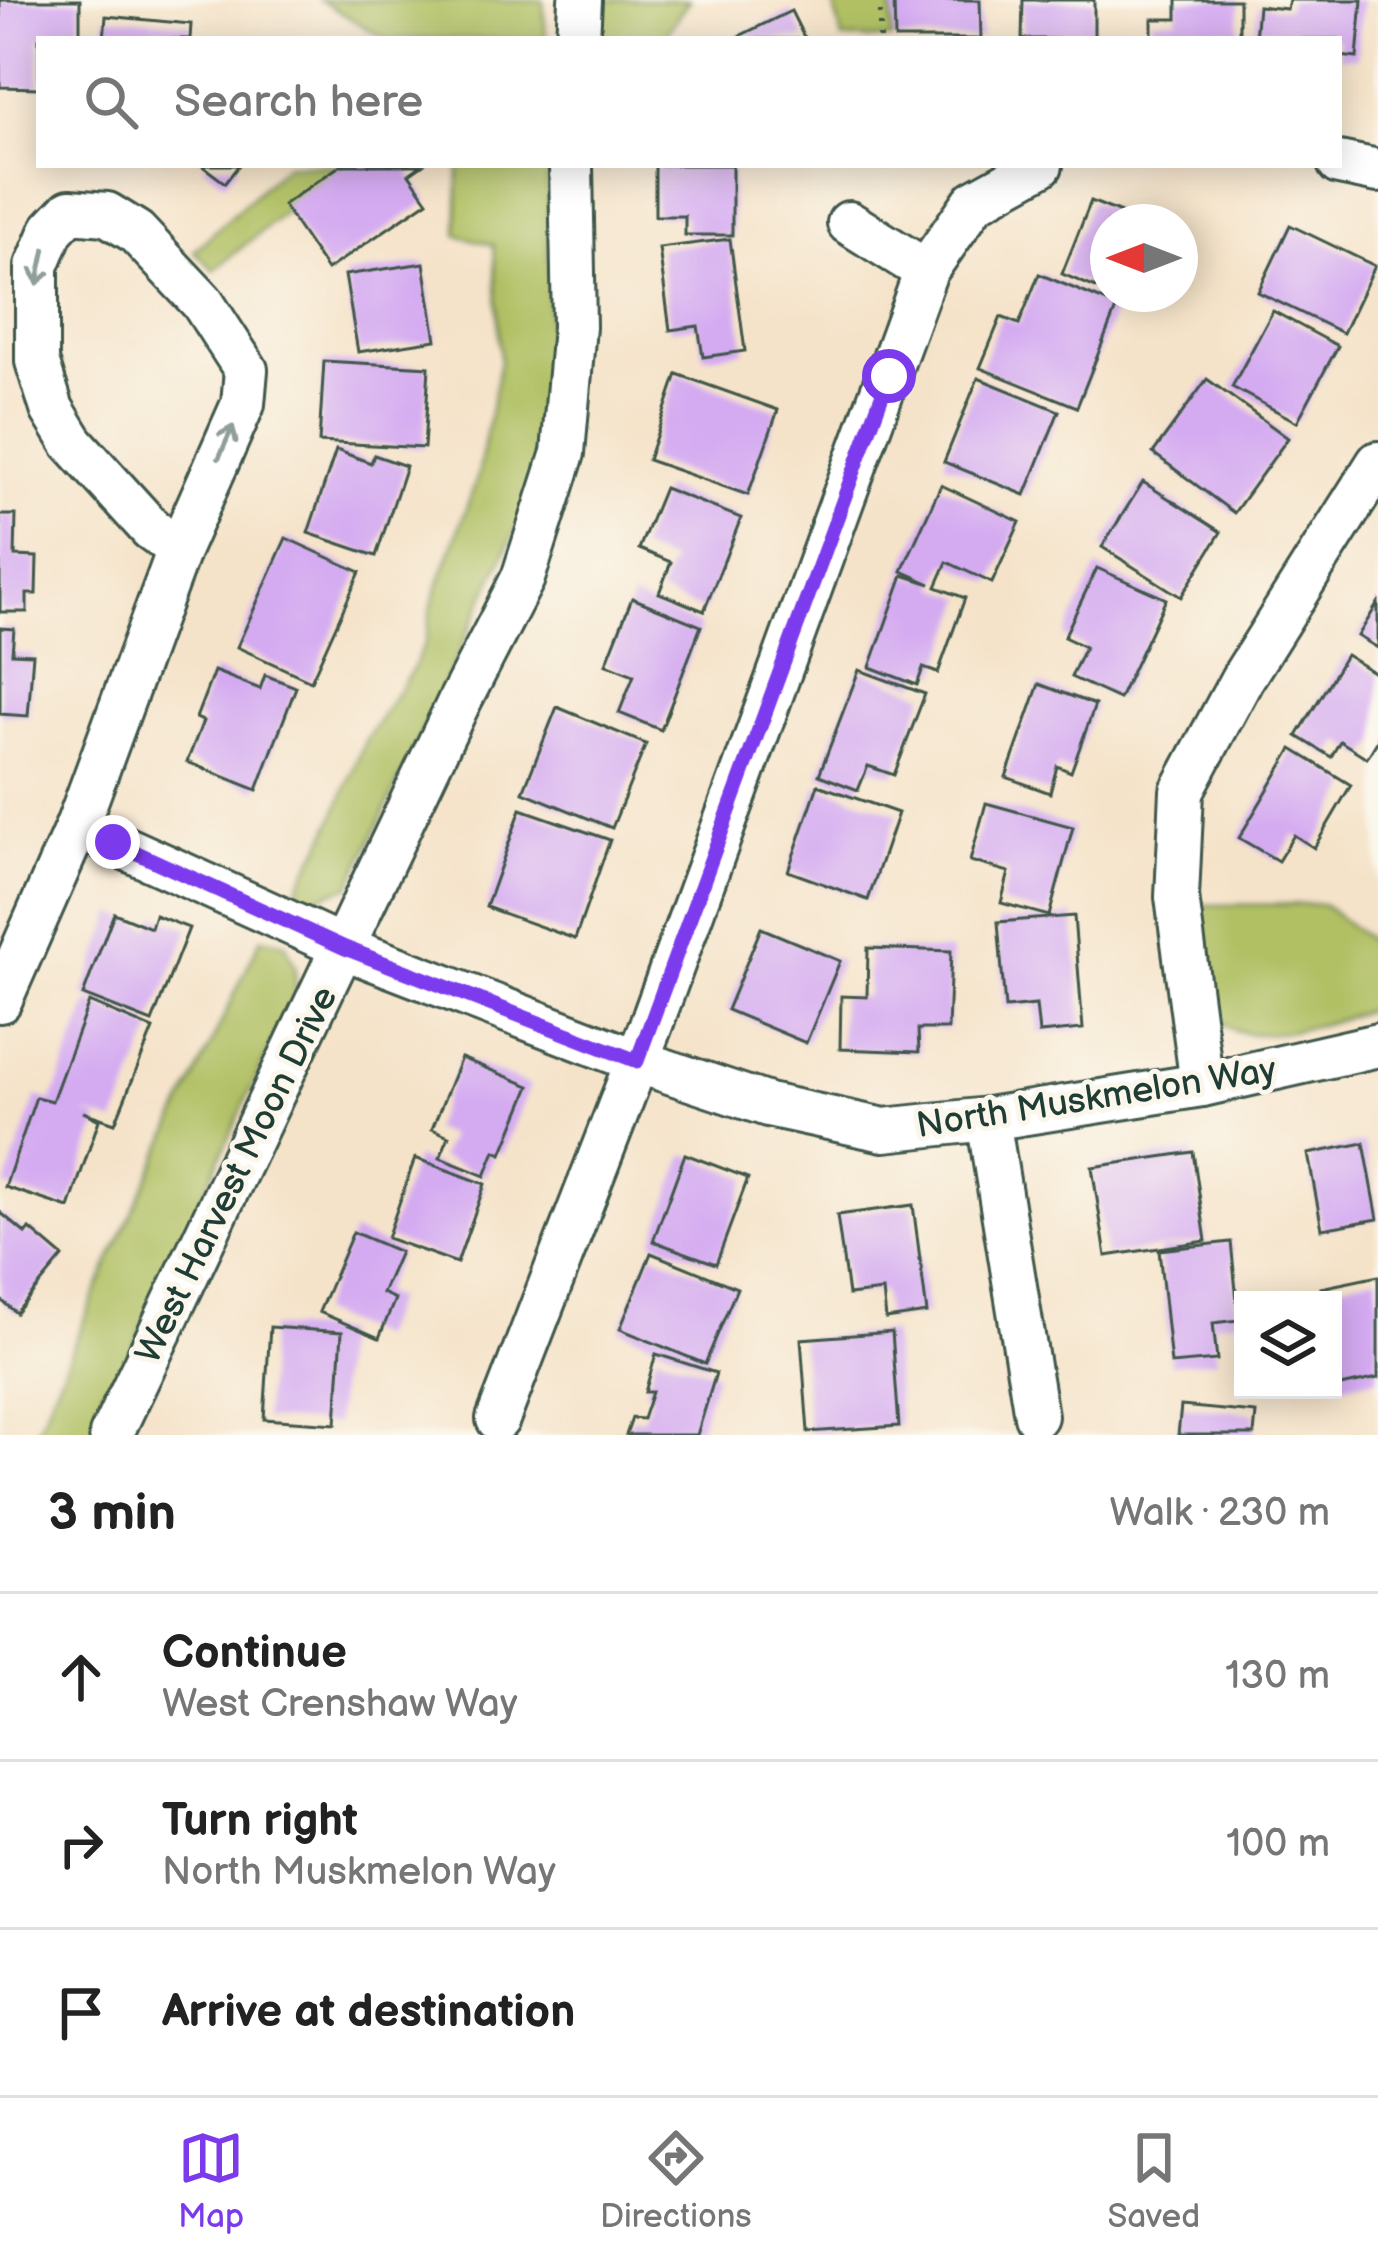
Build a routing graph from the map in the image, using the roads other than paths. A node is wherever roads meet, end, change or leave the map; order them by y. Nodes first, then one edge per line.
1 (580, 0) edge
2 (578, 36) edge
3 (1342, 164) edge
4 (571, 168) edge
5 (1036, 168) edge
6 (1378, 171) edge
7 (849, 224) dead end
8 (926, 271) junction
9 (1378, 463) edge
10 (179, 549) junction
11 (77, 826) junction
12 (345, 948) junction
13 (0, 1001) edge
14 (1378, 1045) edge
15 (637, 1061) junction
16 (1202, 1084) junction
17 (988, 1119) junction
18 (1036, 1416) dead end
19 (498, 1419) dead end
20 (111, 1435) edge

1 - 2 street
3 - 6 street
4 - 12 street, West Harvest Moon Drive
5 - 8 street
7 - 8 street
8 - 15 street
9 - 16 street
10 -> 10 street
10 - 11 street
11 - 12 street, North Muskmelon Way
11 - 13 street
12 - 15 street, North Muskmelon Way
12 - 20 street, West Harvest Moon Drive
14 - 16 street, North Muskmelon Way
15 - 17 street, North Muskmelon Way
15 - 19 street
16 - 17 street, North Muskmelon Way
17 - 18 street

